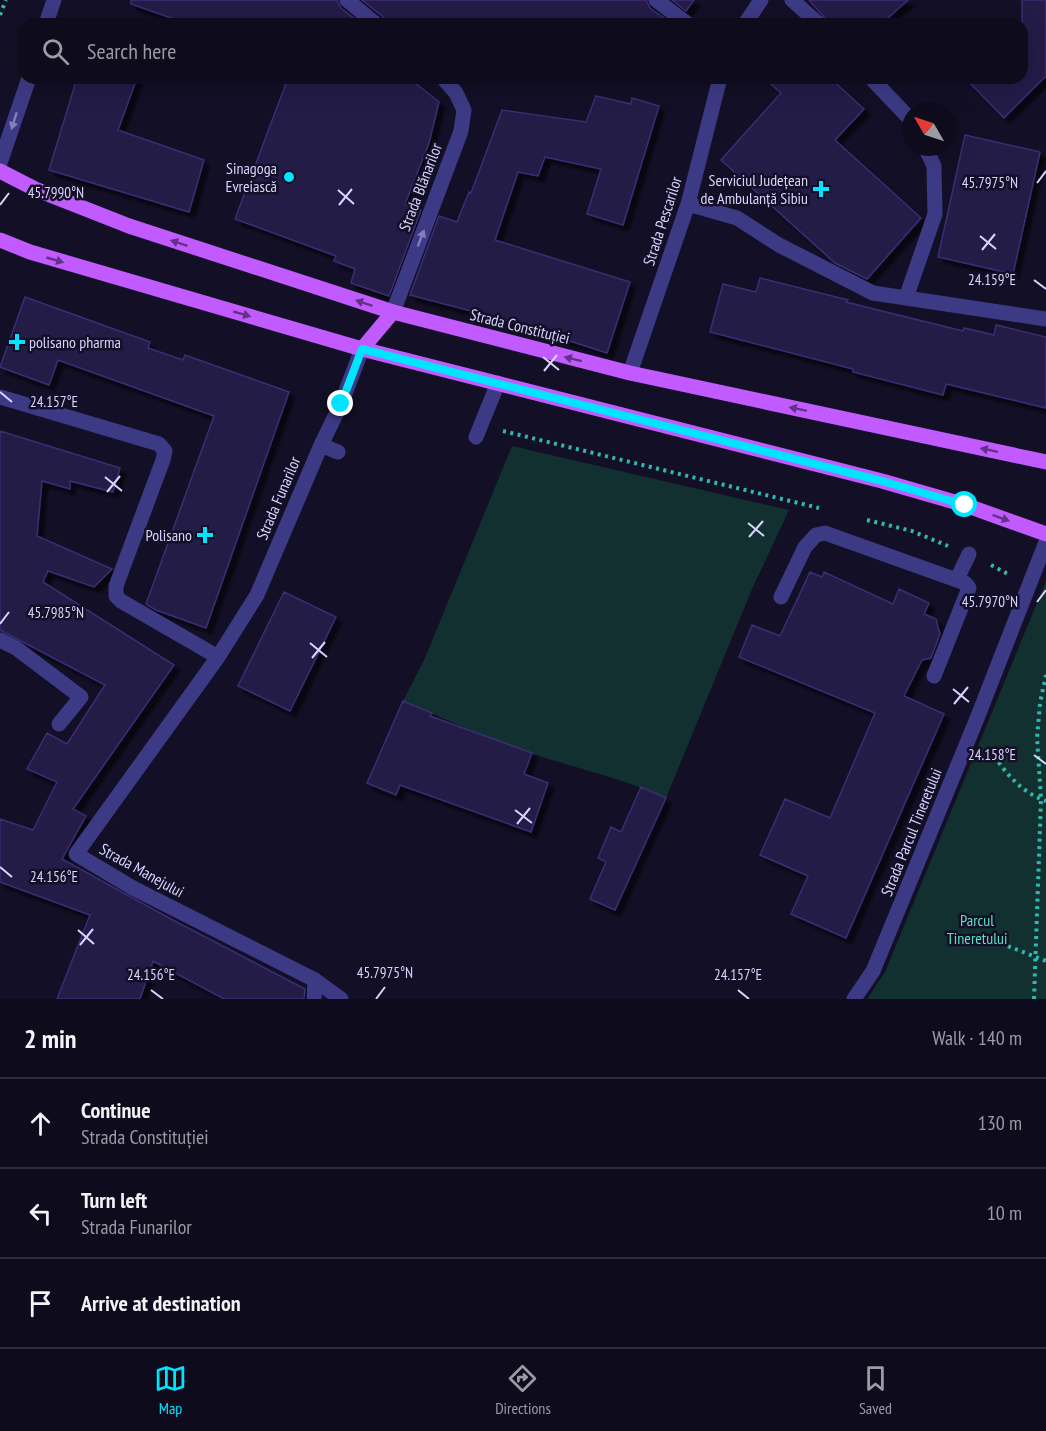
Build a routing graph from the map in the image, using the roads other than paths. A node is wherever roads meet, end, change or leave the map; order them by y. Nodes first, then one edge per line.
1 (54, 0) edge
2 (347, 0) edge
3 (656, 0) edge
4 (761, 0) edge
5 (792, 0) edge
6 (48, 18) edge
7 (369, 18) edge
8 (680, 18) edge
9 (749, 18) edge
10 (812, 18) edge
11 (27, 84) edge
12 (448, 84) edge
13 (718, 84) edge
14 (877, 84) edge
15 (902, 111) edge
16 (929, 156) edge
17 (0, 163) edge
18 (0, 171) edge
19 (688, 204) junction
20 (0, 240) edge
21 (906, 298) junction
22 (393, 312) junction
23 (1046, 319) edge
24 (362, 349) junction
25 (630, 373) junction
26 (498, 383) junction
27 (0, 397) edge
28 (479, 431) road end
29 (321, 445) junction
30 (338, 452) dead end
31 (1046, 462) edge
32 (1046, 534) edge
33 (1046, 542) edge
34 (969, 554) road end
35 (957, 579) junction
36 (781, 597) dead end
37 (0, 640) edge
38 (218, 657) junction
39 (934, 675) dead end
40 (59, 724) dead end
41 (315, 980) junction
42 (314, 999) edge
43 (341, 999) edge
44 (854, 999) edge

1 - 6 street
2 - 7 street
3 - 8 street
4 - 9 street
5 - 10 street
11 -> 17 street
22 -> 12 street, Strada Blănarilor
13 - 19 street, Strada Pescarilor
14 - 15 street
16 - 21 street
22 -> 18 main road, Strada Constituției
19 - 21 street
19 - 25 street, Strada Pescarilor
20 -> 24 main road
21 - 23 street
22 - 24 main road
25 -> 22 main road, Strada Constituției
24 - 26 main road
24 - 29 street, Strada Funarilor
31 -> 25 main road, Strada Constituției
26 - 28 street
26 -> 32 main road
27 - 38 street
29 - 30 street
29 - 38 street, Strada Funarilor
33 - 44 street, Strada Parcul Tineretului
34 - 35 street
35 - 36 street
35 - 39 street
37 - 40 street
38 - 41 street, Strada Manejului
41 - 42 street
41 - 43 street, Strada Manejului

